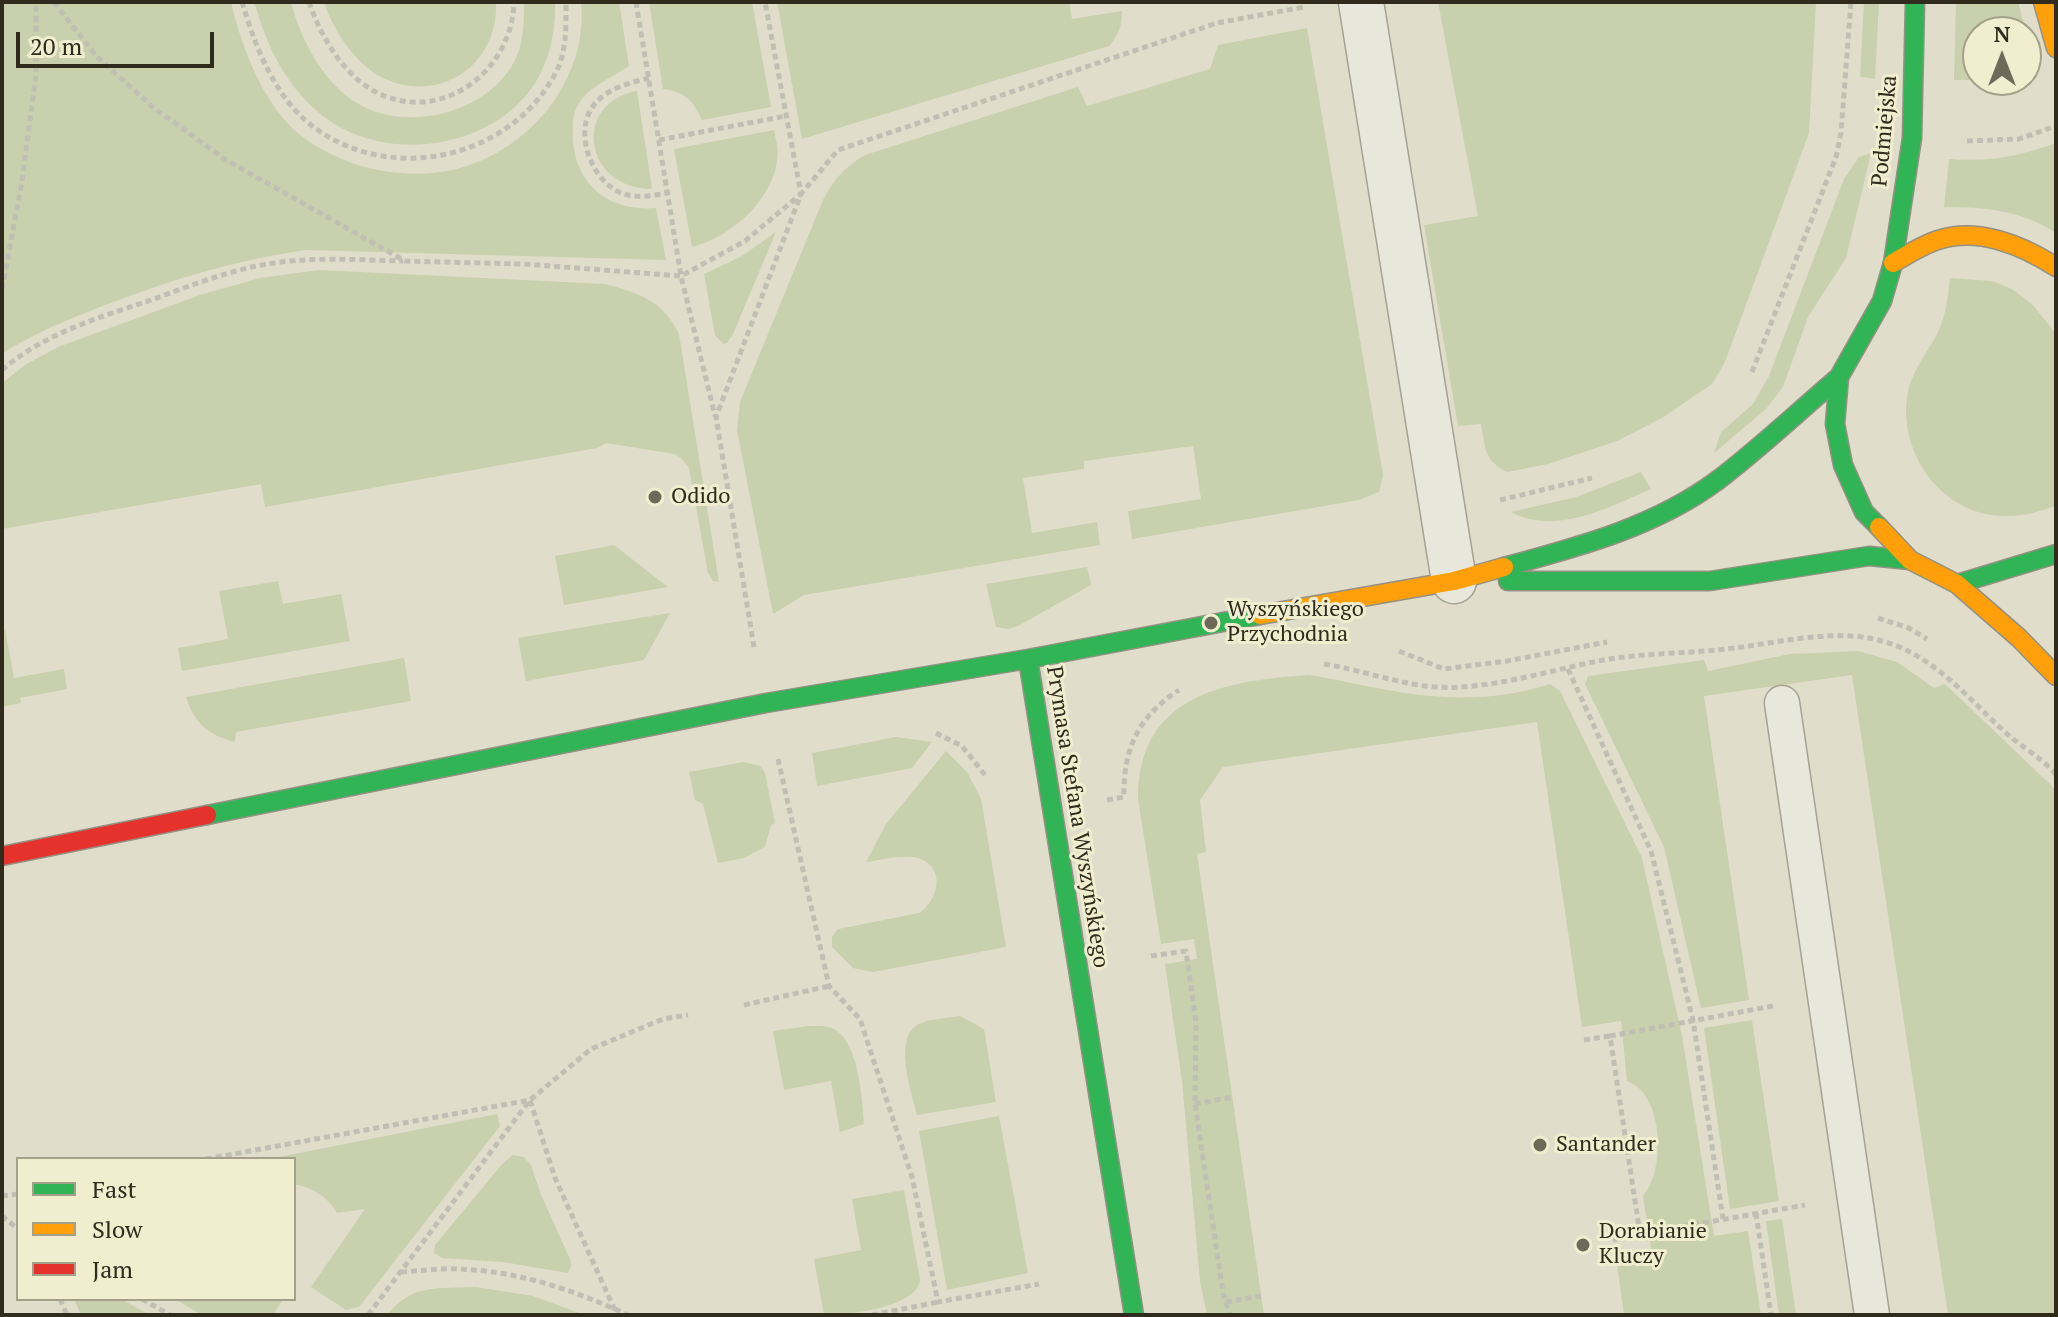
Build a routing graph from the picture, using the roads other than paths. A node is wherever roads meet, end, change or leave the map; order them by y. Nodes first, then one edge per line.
1 (1361, 2) edge
2 (1915, 2) edge
3 (2043, 2) edge
4 (2056, 48) edge
5 (1893, 263) junction
6 (2056, 267) edge
7 (1839, 377) junction
8 (2056, 554) edge
9 (1910, 560) junction
10 (1454, 581) junction
11 (1957, 584) junction
12 (1028, 659) junction
13 (2056, 676) edge
14 (1782, 703) dead end
15 (2, 856) edge
16 (1134, 1315) edge
17 (1872, 1315) edge

1 - 10 street
2 - 5 street, Podmiejska
3 - 4 street
5 - 6 street
5 - 7 street, Podmiejska
7 - 9 street
7 - 10 street, Prymasa Stefana Wyszyńskiego
8 - 11 street
9 - 10 street, Prymasa Stefana Wyszyńskiego
9 - 11 street
10 - 12 street, Prymasa Stefana Wyszyńskiego
11 - 13 street
12 - 15 street
12 - 16 street, Prymasa Stefana Wyszyńskiego
14 - 17 lane

